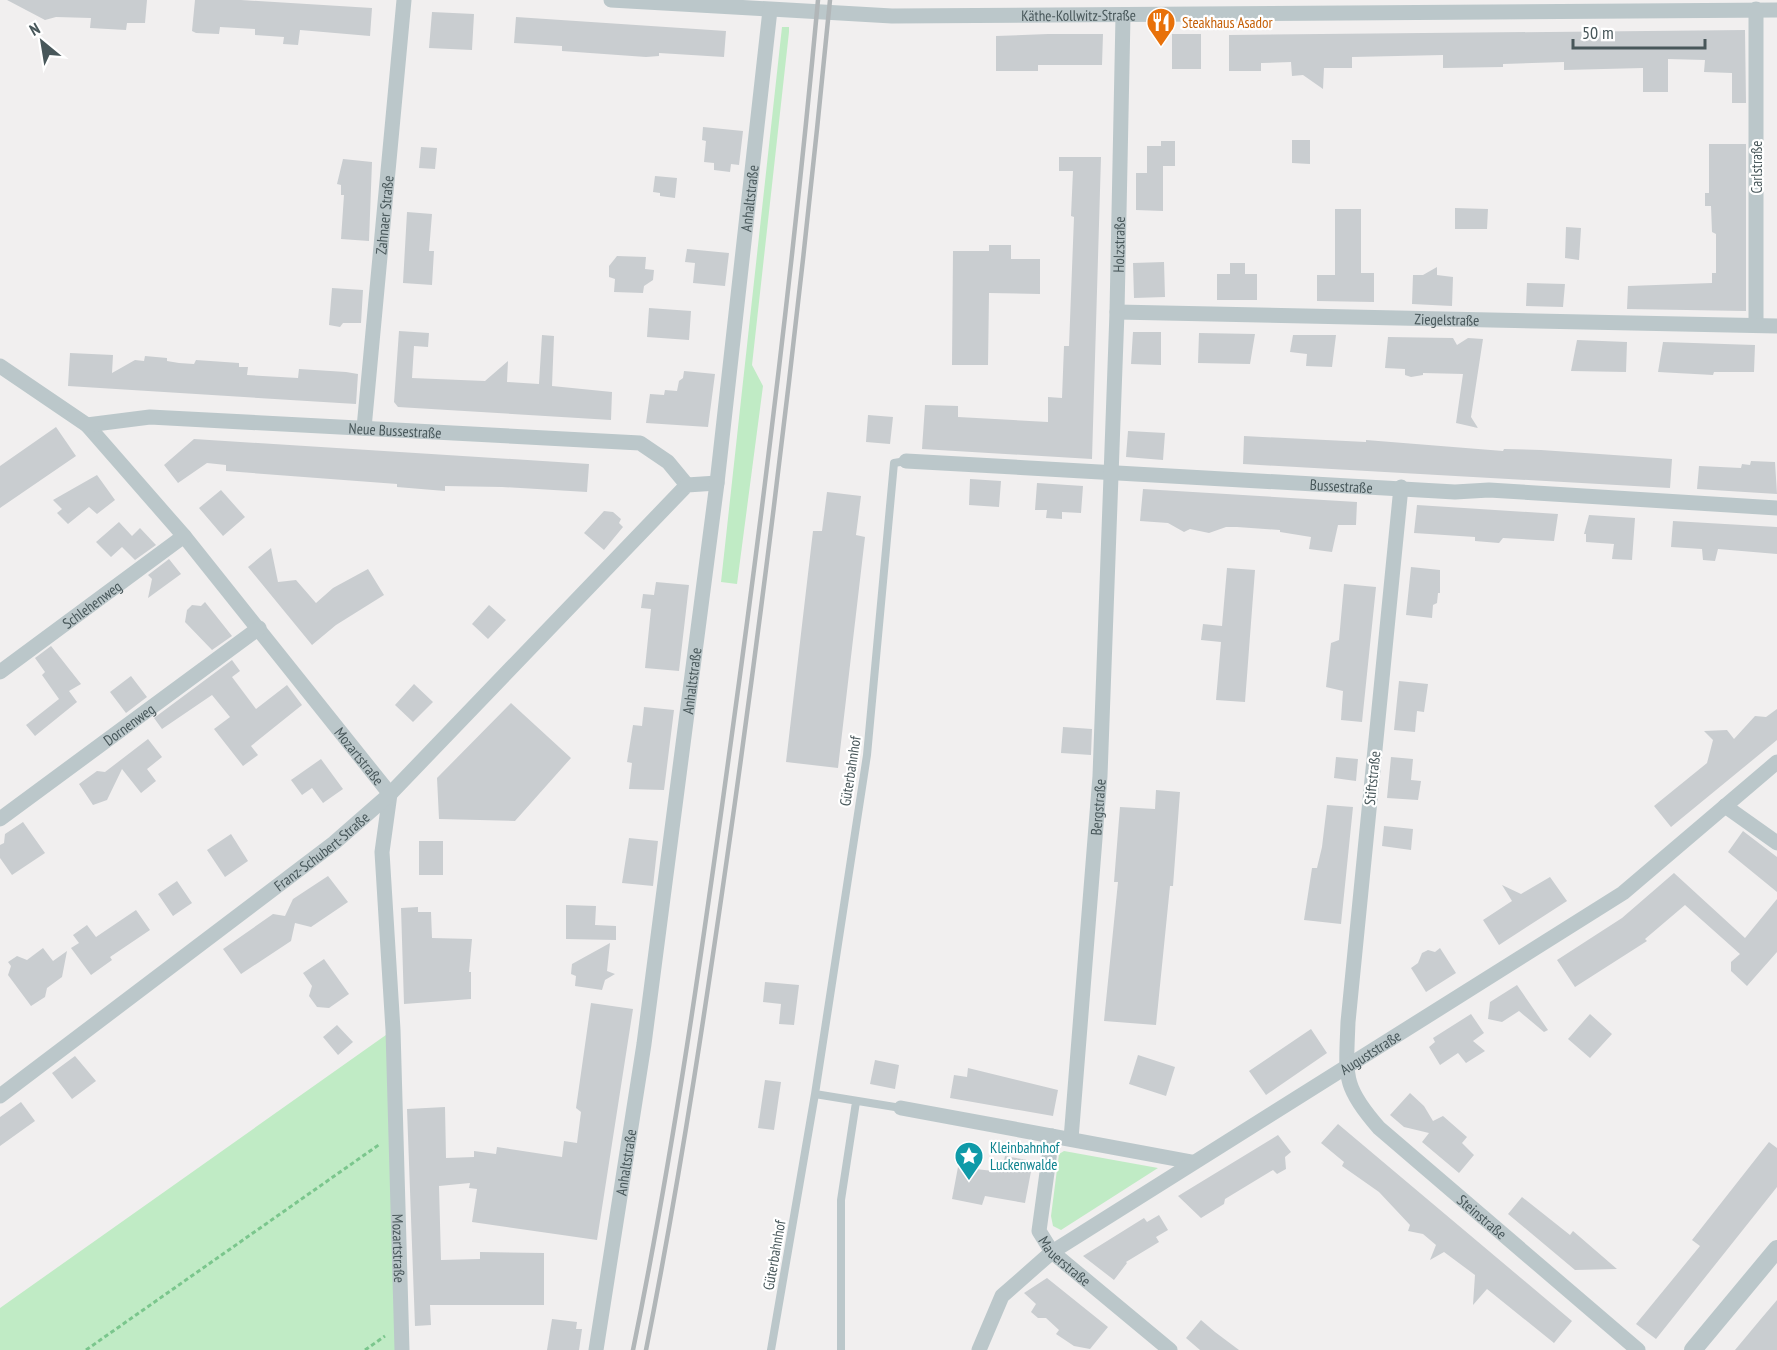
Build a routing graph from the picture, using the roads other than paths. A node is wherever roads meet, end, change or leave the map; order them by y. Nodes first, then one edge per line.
1 (404, 0) edge
2 (611, 0) edge
3 (979, 0) edge
4 (704, 3) edge
5 (1756, 9) junction
6 (1777, 9) edge
7 (770, 10) junction
8 (979, 16) junction
9 (1123, 16) junction
10 (1117, 312) junction
11 (1756, 325) junction
12 (1777, 326) edge
13 (0, 366) edge
14 (87, 425) junction
15 (364, 428) junction
16 (906, 461) joint
17 (1110, 473) junction
18 (717, 483) junction
19 (687, 485) junction
20 (1401, 487) junction
21 (1777, 508) edge
22 (184, 536) junction
23 (258, 628) junction
24 (0, 672) edge
25 (1776, 765) edge
26 (390, 794) junction
27 (1725, 806) junction
28 (0, 819) edge
29 (1777, 843) edge
30 (1346, 1068) junction
31 (816, 1094) junction
32 (0, 1096) edge
33 (856, 1102) junction
34 (901, 1108) joint
35 (1052, 1136) junction
36 (1071, 1139) junction
37 (1192, 1162) junction
38 (1777, 1249) edge
39 (1052, 1252) junction
40 (402, 1350) edge
41 (596, 1350) edge
42 (771, 1350) edge
43 (841, 1350) edge
44 (979, 1350) edge
45 (1170, 1350) edge
46 (1638, 1350) edge
47 (1693, 1350) edge

1 - 15 street, Zahnaer Straße
2 - 4 street, Käthe-Kollwitz-Straße
3 - 8 street
4 - 7 street, Käthe-Kollwitz-Straße
5 - 6 street, Käthe-Kollwitz-Straße
5 - 9 street, Käthe-Kollwitz-Straße
5 - 11 street, Carlstraße
7 - 8 street, Käthe-Kollwitz-Straße
7 - 18 street, Anhaltstraße
8 - 9 street, Käthe-Kollwitz-Straße
9 - 10 street, Holzstraße
10 - 11 street, Ziegelstraße
10 - 17 street, Holzstraße
11 - 12 street, Ziegelstraße
13 - 14 street, Mozartstraße
14 - 15 street, Neue Bussestraße
14 - 22 street, Mozartstraße
15 - 19 street, Neue Bussestraße
16 - 17 street, Bussestraße
16 - 31 lane, Güterbahnhof
17 - 20 street, Bussestraße
17 - 36 street, Bergstraße
18 - 19 street
18 - 41 street, Anhaltstraße
19 - 26 street, Franz-Schubert-Straße
20 - 21 street, Bussestraße
20 - 30 street, Stiftstraße
22 - 23 street, Mozartstraße
22 - 24 street, Schlehenweg
23 - 26 street, Mozartstraße
23 - 28 street, Dornenweg
25 - 27 street, Auguststraße
26 - 32 street, Franz-Schubert-Straße
26 - 40 street, Mozartstraße
27 - 29 street
27 - 30 street, Auguststraße
30 - 37 street, Auguststraße
30 - 46 street, Steinstraße
31 - 33 lane
31 - 42 lane, Güterbahnhof
33 - 34 lane
33 - 43 lane
34 - 35 street
35 - 36 street
35 - 39 street, Mauerstraße
36 - 37 street
37 - 39 street, Auguststraße
38 - 47 street
39 - 44 street, Auguststraße
39 - 45 street, Mauerstraße

